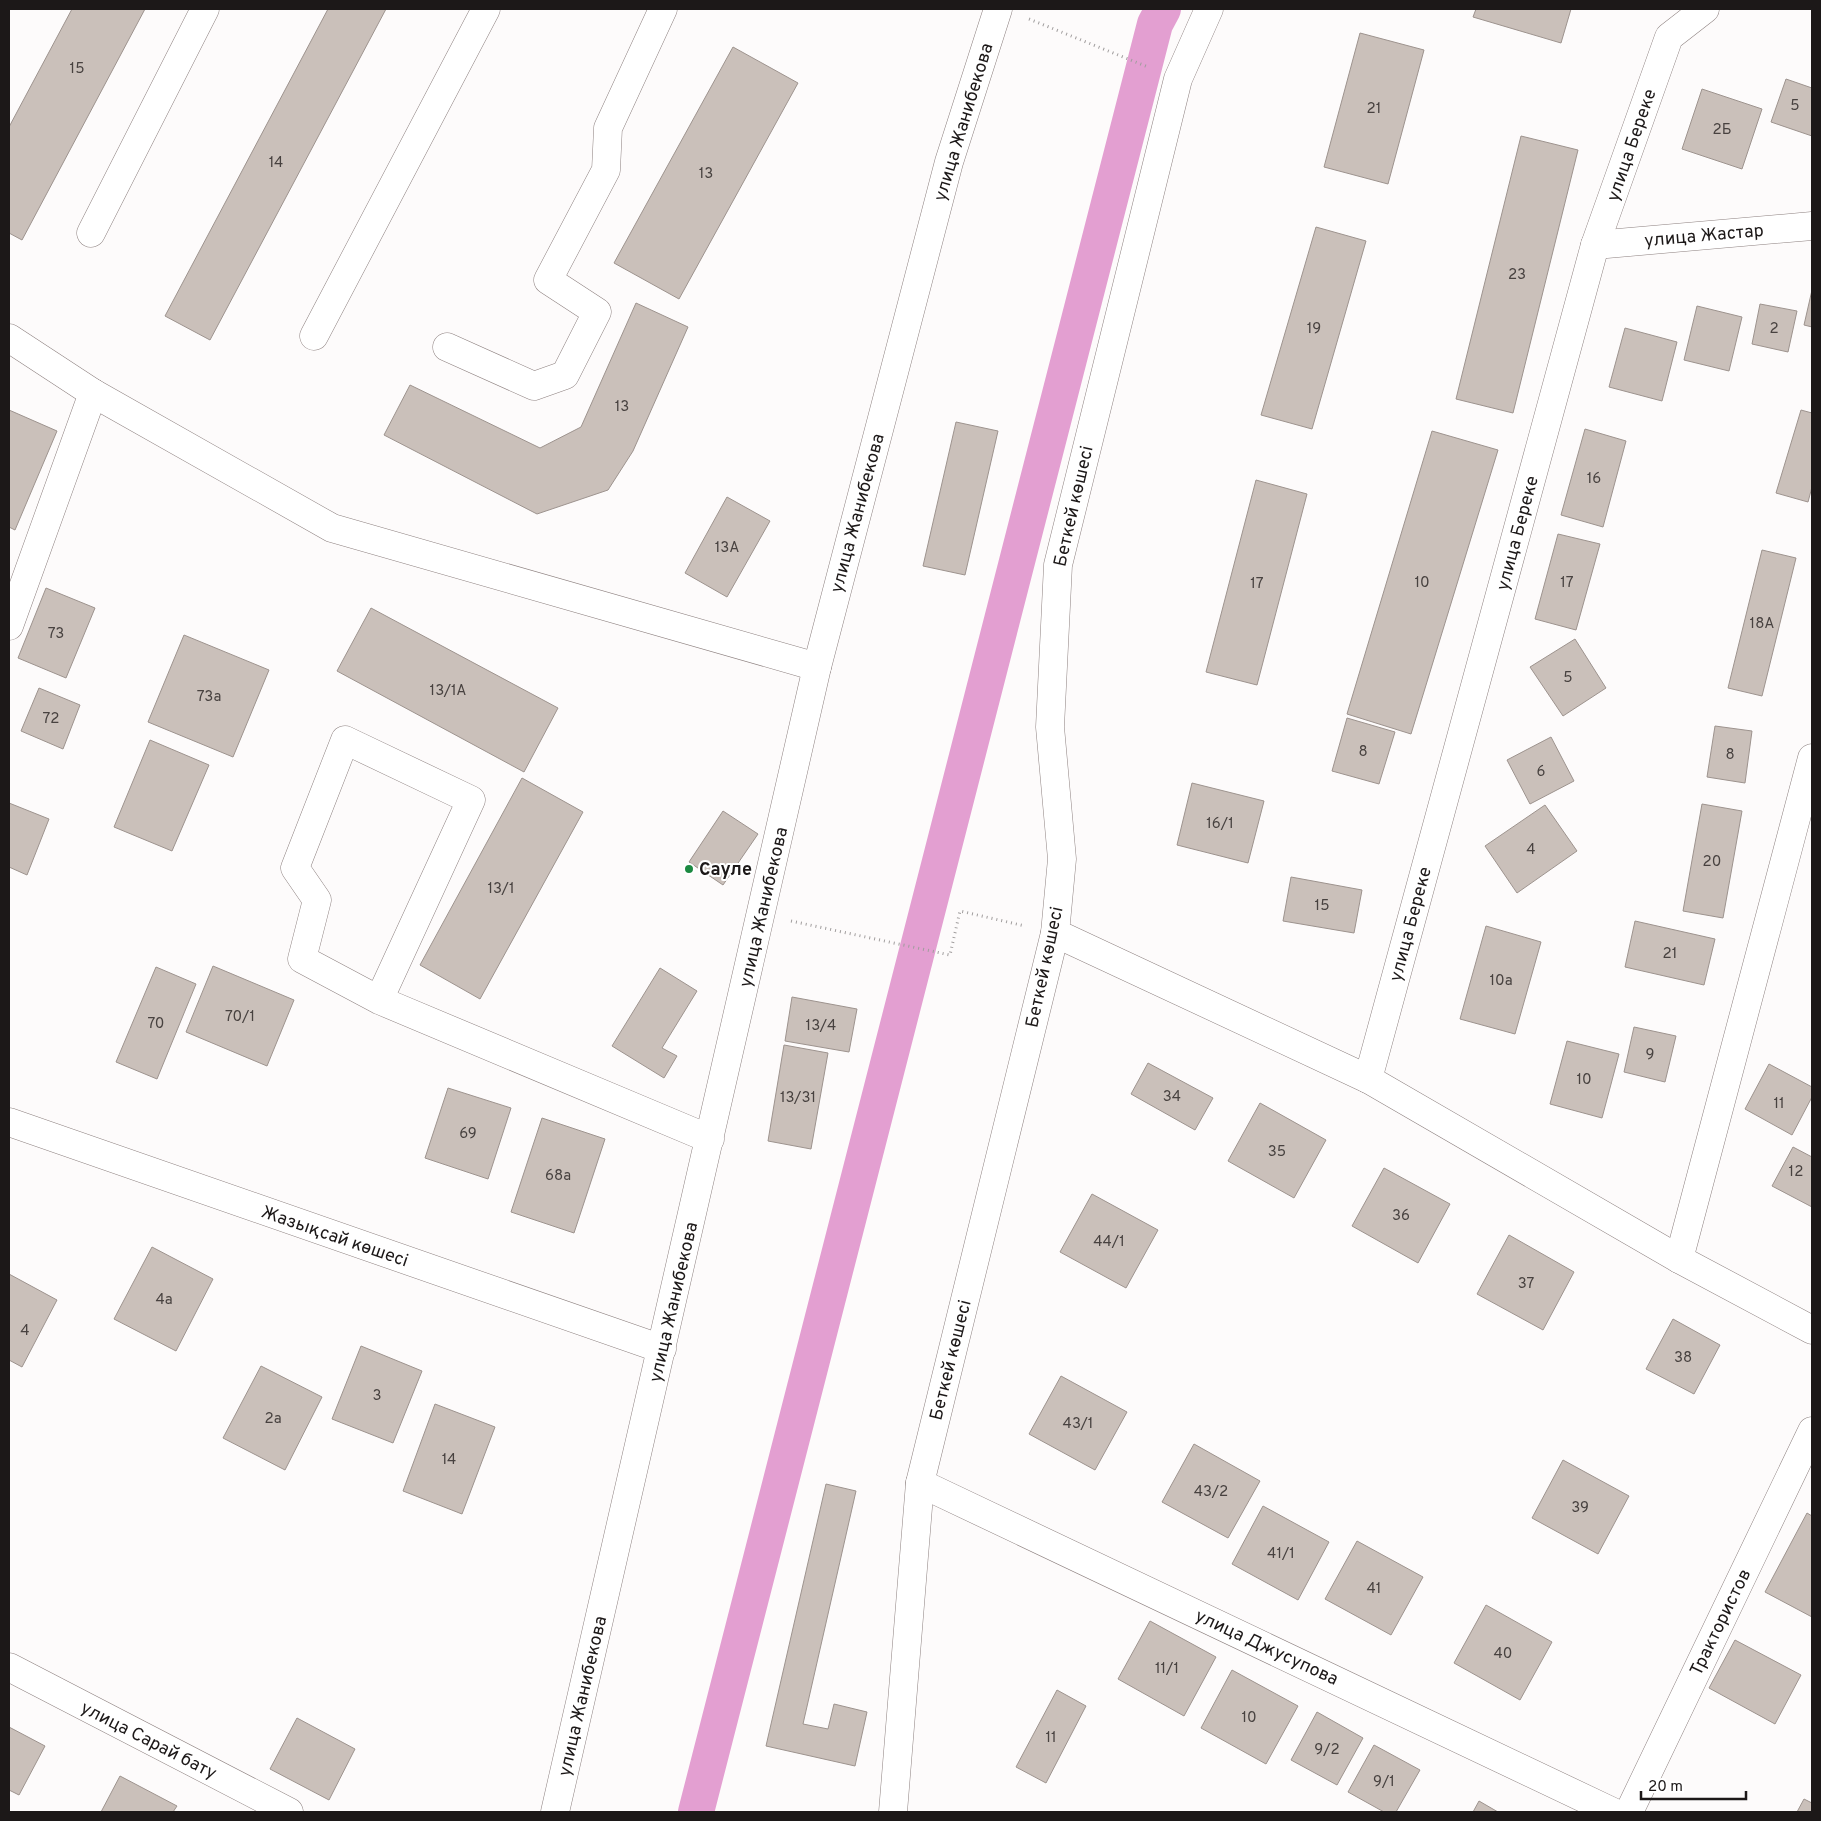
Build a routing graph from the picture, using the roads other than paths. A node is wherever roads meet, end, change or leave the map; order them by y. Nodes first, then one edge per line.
1 (205, 9) edge
2 (486, 9) edge
3 (663, 9) edge
4 (1209, 9) edge
5 (1705, 9) edge
6 (1009, 12) edge
7 (1812, 226) edge
8 (91, 233) dead end
9 (1596, 245) junction
10 (314, 336) dead end
11 (9, 338) edge
12 (448, 348) dead end
13 (93, 393) junction
14 (9, 626) edge
15 (817, 667) junction
16 (1812, 758) edge
17 (1055, 934) junction
18 (379, 1000) junction
19 (1368, 1079) junction
20 (9, 1122) edge
21 (710, 1139) junction
22 (1679, 1259) junction
23 (1812, 1330) edge
24 (662, 1349) junction
25 (1812, 1431) edge
26 (920, 1483) junction
27 (9, 1667) edge
28 (289, 1812) edge
29 (555, 1812) edge
30 (893, 1812) edge
31 (1613, 1812) edge
32 (1628, 1812) edge

1 - 8 street
2 - 10 street
3 - 12 street
4 - 17 street, Беткей көшесі
5 - 9 street, улица Береке
6 - 15 street, улица Жанибекова
7 - 9 street, улица Жастар
9 - 19 street, улица Береке
11 - 13 street
13 - 14 street
13 - 15 street
15 - 21 street, улица Жанибекова
16 - 22 street
17 - 19 street
17 - 26 street, Беткей көшесі
18 - 18 street
18 - 21 street
19 - 22 street
20 - 24 street, Жазықсай көшесі
21 - 24 street, улица Жанибекова
22 - 23 street
24 - 29 street, улица Жанибекова
25 - 32 street, Трактористов
26 - 30 street, Беткей көшесі
26 - 31 street, улица Джусупова
27 - 28 street, улица Сарай бату

